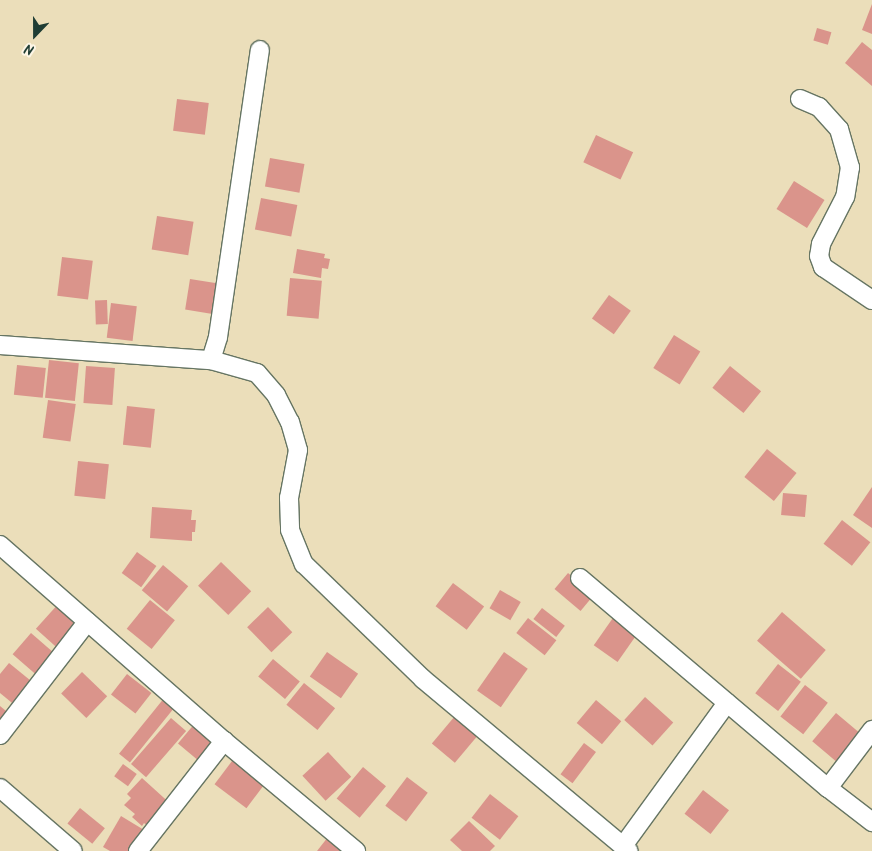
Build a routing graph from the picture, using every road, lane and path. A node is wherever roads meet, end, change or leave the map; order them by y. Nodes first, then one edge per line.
1 (260, 50) dead end
2 (800, 99) dead end
3 (872, 300) edge
4 (0, 345) edge
5 (211, 360) junction
6 (0, 545) edge
7 (580, 578) dead end
8 (87, 622) junction
9 (727, 702) junction
10 (872, 730) edge
11 (0, 735) edge
12 (224, 741) junction
13 (0, 788) edge
14 (828, 788) junction
15 (872, 822) edge
16 (626, 848) edge
17 (73, 851) edge
18 (138, 851) edge
19 (356, 851) edge

1 - 5 street
2 - 3 street
4 - 5 street
5 - 16 street
6 - 8 street
7 - 9 street
8 - 11 street
8 - 12 street
9 - 14 street
9 - 16 street
10 - 14 street
12 - 18 street
12 - 19 street
13 - 17 street
14 - 15 street

